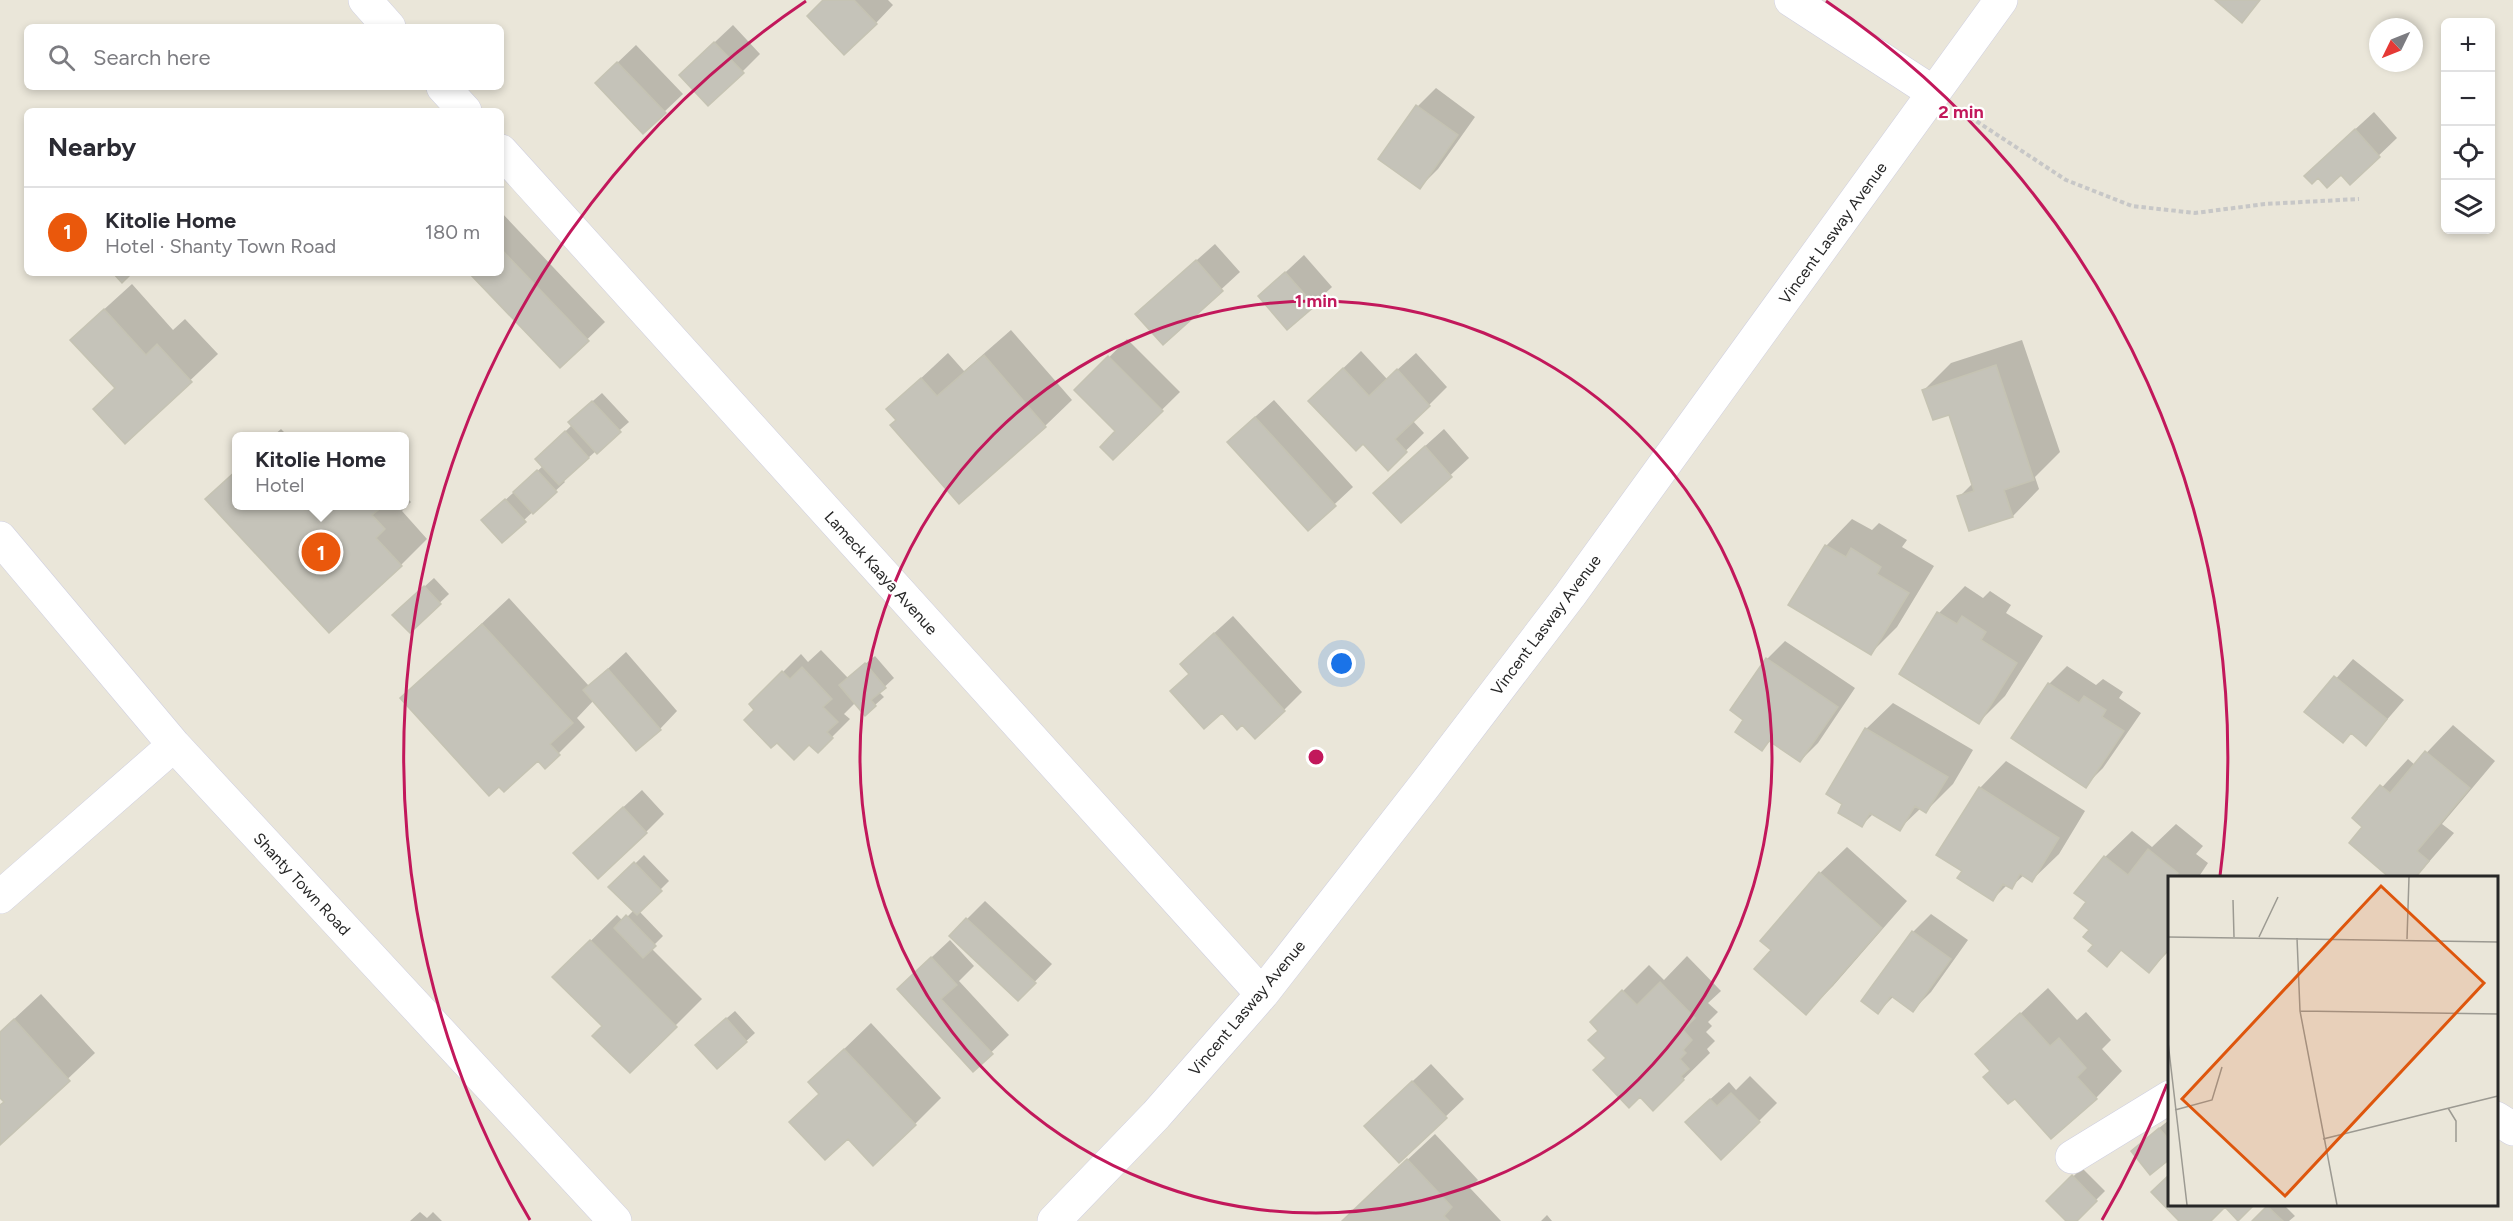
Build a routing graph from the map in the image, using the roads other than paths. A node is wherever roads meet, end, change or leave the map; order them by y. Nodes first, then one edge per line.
1 (365, 0) edge
2 (1791, 0) edge
3 (2001, 0) edge
4 (386, 24) edge
5 (446, 90) edge
6 (1934, 93) junction
7 (462, 108) edge
8 (504, 154) edge
9 (0, 538) edge
10 (174, 745) junction
11 (0, 897) edge
12 (1262, 994) junction
13 (2168, 1098) edge
14 (2498, 1119) edge
15 (2513, 1129) edge
16 (2072, 1157) dead end
17 (615, 1221) edge
18 (1054, 1221) edge

1 - 4 street
2 - 6 street
3 - 6 street, Vincent Lasway Avenue
5 - 7 street
6 - 12 street, Vincent Lasway Avenue
8 - 12 street, Lameck Kaaya Avenue
9 - 10 street, Shanty Town Road
10 - 11 street
10 - 17 street, Shanty Town Road
12 - 18 street, Vincent Lasway Avenue
13 - 16 street
14 - 15 street

